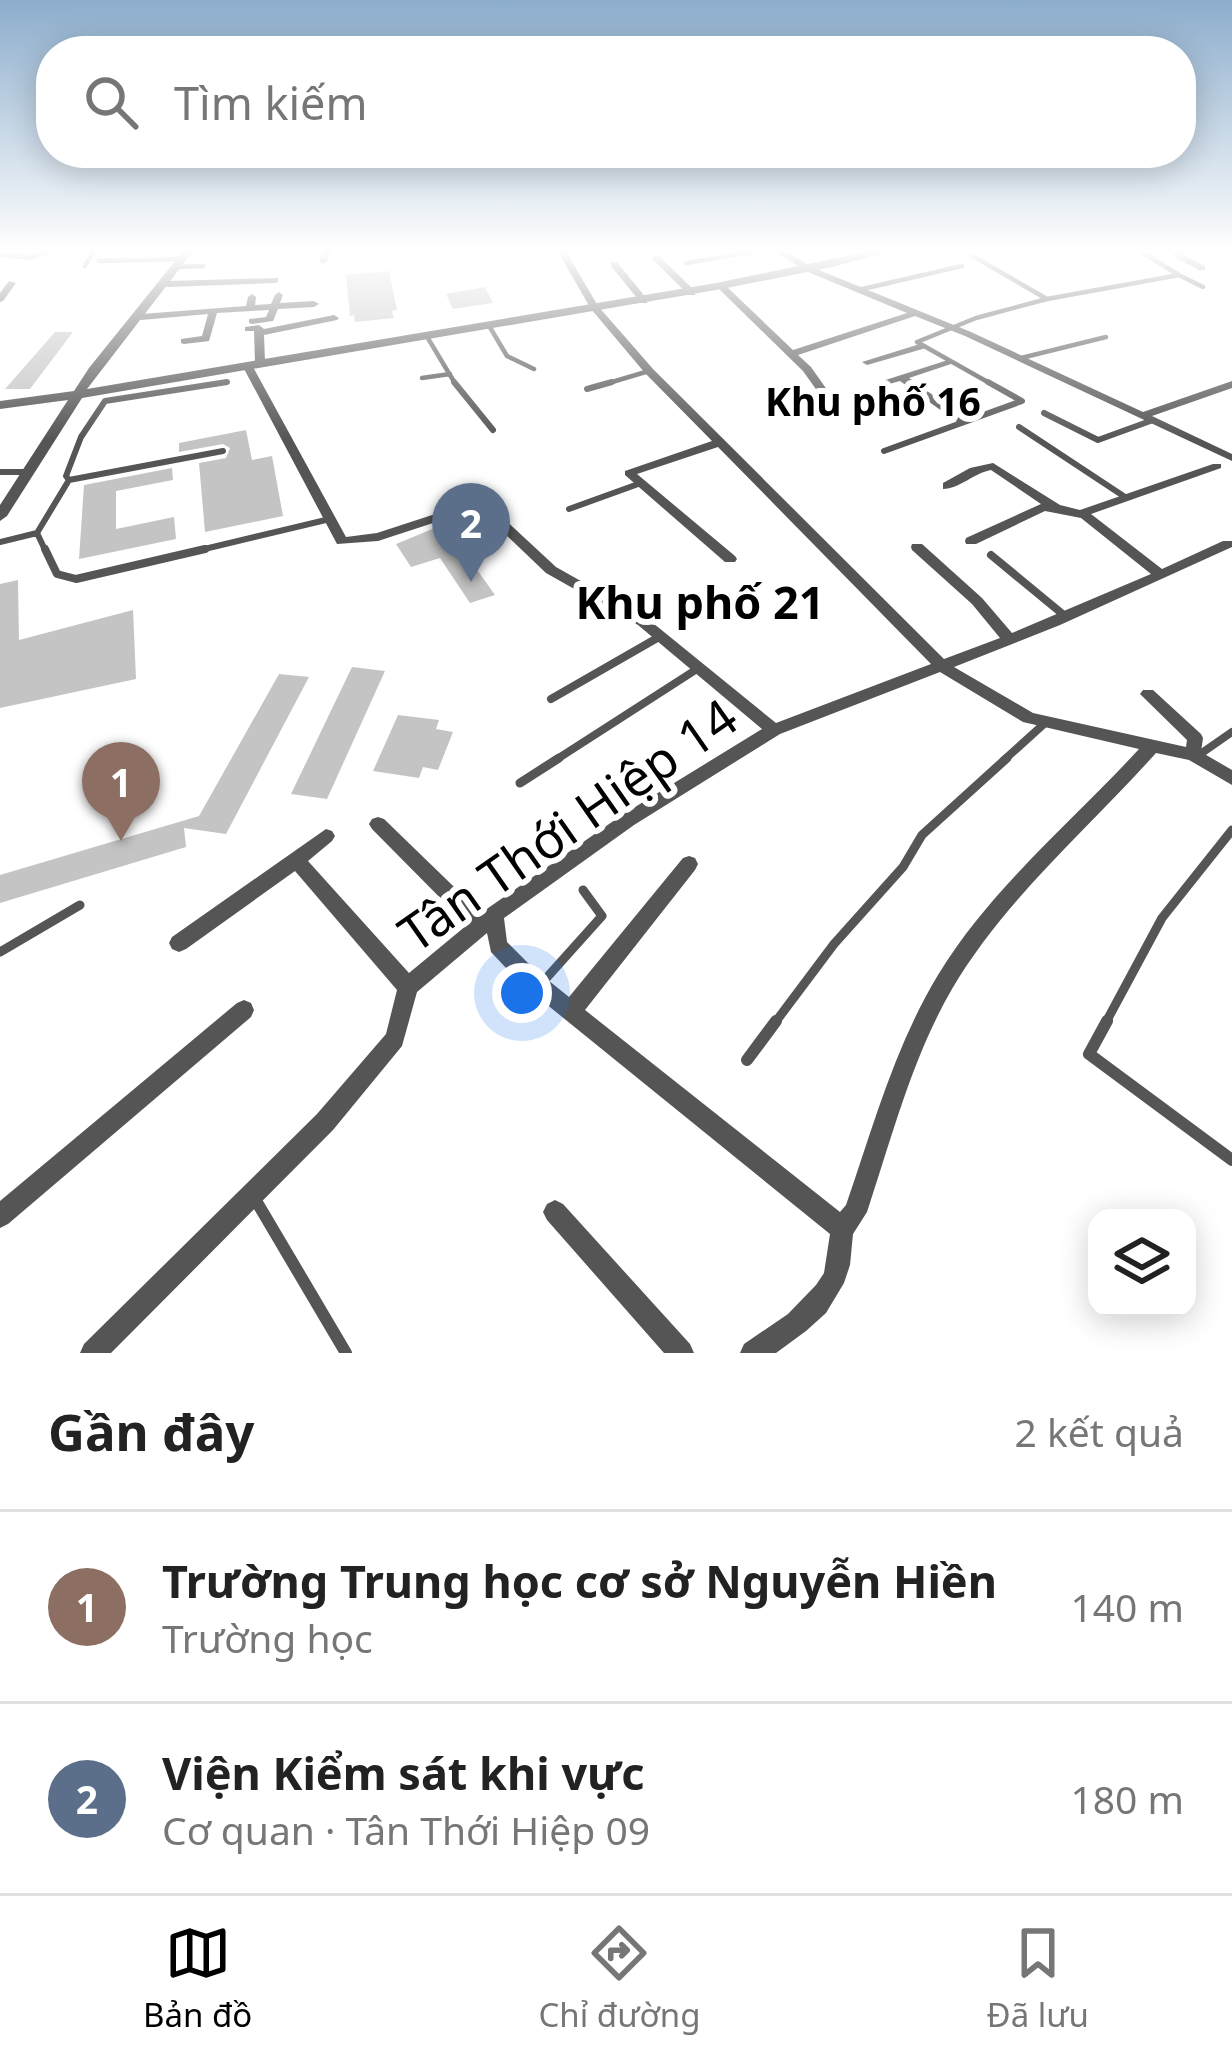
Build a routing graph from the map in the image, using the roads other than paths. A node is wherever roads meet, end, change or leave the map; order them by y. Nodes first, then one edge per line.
1 (143, 313) edge
2 (182, 313) edge
3 (212, 313) edge
4 (272, 313) edge
5 (558, 313) edge
6 (598, 313) edge
7 (749, 313) edge
8 (915, 313) joint
9 (999, 313) edge
10 (141, 316) junction
11 (334, 318) dead end
12 (488, 323) junction
13 (952, 327) junction
14 (253, 328) junction
15 (425, 333) junction
16 (1106, 337) dead end
17 (184, 341) dead end
18 (923, 346) junction
19 (790, 354) junction
20 (1021, 358) junction
21 (867, 362) dead end
22 (952, 362) junction
23 (253, 363) junction
24 (534, 368) dead end
25 (649, 371) junction
26 (449, 374) junction
27 (901, 377) junction
28 (422, 378) dead end
29 (227, 382) dead end
30 (878, 384) dead end
31 (1232, 384) edge
32 (587, 389) dead end
33 (76, 397) junction
34 (832, 404) dead end
35 (0, 405) edge
36 (1044, 412) dead end
37 (1149, 417) junction
38 (964, 422) junction
39 (1019, 428) dead end
40 (493, 430) dead end
41 (717, 443) junction
42 (223, 451) dead end
43 (884, 451) dead end
44 (1226, 461) edge
45 (0, 472) edge
46 (28, 472) junction
47 (1232, 475) edge
48 (69, 480) junction
49 (640, 483) junction
50 (947, 486) dead end
51 (1125, 497) junction
52 (1056, 508) junction
53 (569, 509) dead end
54 (1085, 515) junction
55 (0, 516) edge
56 (330, 519) junction
57 (38, 533) junction
58 (0, 542) edge
59 (971, 542) dead end
60 (1228, 544) dead end
61 (917, 548) dead end
62 (991, 555) dead end
63 (730, 559) dead end
64 (1160, 574) junction
65 (1066, 617) junction
66 (661, 637) junction
67 (1010, 640) junction
68 (943, 667) junction
69 (699, 668) junction
70 (1148, 694) dead end
71 (550, 700) dead end
72 (1046, 722) junction
73 (773, 730) junction
74 (1232, 733) edge
75 (1152, 746) junction
76 (1195, 756) junction
77 (1232, 778) edge
78 (520, 783) dead end
79 (378, 824) dead end
80 (1232, 830) edge
81 (326, 836) dead end
82 (296, 860) junction
83 (689, 864) dead end
84 (583, 890) dead end
85 (80, 904) dead end
86 (487, 920) junction
87 (179, 943) dead end
88 (0, 952) edge
89 (540, 985) junction
90 (408, 987) junction
91 (244, 1010) dead end
92 (572, 1010) junction
93 (747, 1060) dead end
94 (1232, 1160) edge
95 (251, 1193) junction
96 (555, 1212) dead end
97 (0, 1216) edge
98 (841, 1227) junction
99 (93, 1353) edge
100 (346, 1353) edge
101 (681, 1353) edge
102 (753, 1353) edge

1 - 10 street
2 - 10 street
3 - 17 street
4 - 14 street
5 - 12 street
6 - 25 street
7 - 19 street
8 - 13 street
8 - 19 street
9 - 13 lane
10 - 33 street
11 - 14 street
12 - 15 street
12 - 24 lane
13 - 18 lane
13 - 20 street
14 - 23 street
15 - 23 street
15 - 26 lane
16 - 20 lane
18 - 21 street
18 - 22 lane
19 - 34 street
20 - 37 street
22 - 27 street
22 - 38 lane
23 - 33 street
23 - 56 street
25 - 32 lane
25 - 41 street
26 - 28 lane
26 - 40 lane
27 - 30 street
27 - 38 street
29 - 48 lane
31 - 37 street
33 - 35 street
33 - 46 street
36 - 37 lane
37 - 44 street
38 - 43 lane
39 - 51 lane
41 - 49 street
41 - 68 street
42 - 48 lane
44 - 47 street
44 - 51 street
45 - 46 lane
46 - 55 street
48 - 57 lane
49 - 53 lane
49 - 63 street
50 - 52 street
51 - 54 street
52 - 54 street
52 - 59 street
54 - 64 street
56 - 57 lane
56 - 66 street
57 - 58 lane
60 - 64 street, Tân Thới Hiệp 14
61 - 67 street
62 - 65 lane
64 - 65 street, Tân Thới Hiệp 14
65 - 67 street, Tân Thới Hiệp 14
66 - 69 street
66 - 71 lane
67 - 68 street, Tân Thới Hiệp 14
68 - 72 street
68 - 73 street, Tân Thới Hiệp 14
69 - 73 street
69 - 78 lane
70 - 76 street
72 - 75 street
72 - 93 lane
73 - 86 street, Tân Thới Hiệp 14
74 - 76 lane
75 - 76 street
75 - 98 street
76 - 77 street
79 - 86 street
80 - 94 lane
81 - 82 street
82 - 87 street
82 - 90 street
83 - 92 street
84 - 89 lane
85 - 88 lane
86 - 89 street
86 - 90 street, Tân Thới Hiệp 14
89 - 92 street
90 - 95 street, Tân Thới Hiệp 14
91 - 97 street
92 - 98 street
95 - 99 street, Tân Thới Hiệp 14
95 - 100 lane
96 - 101 street
98 - 102 street

